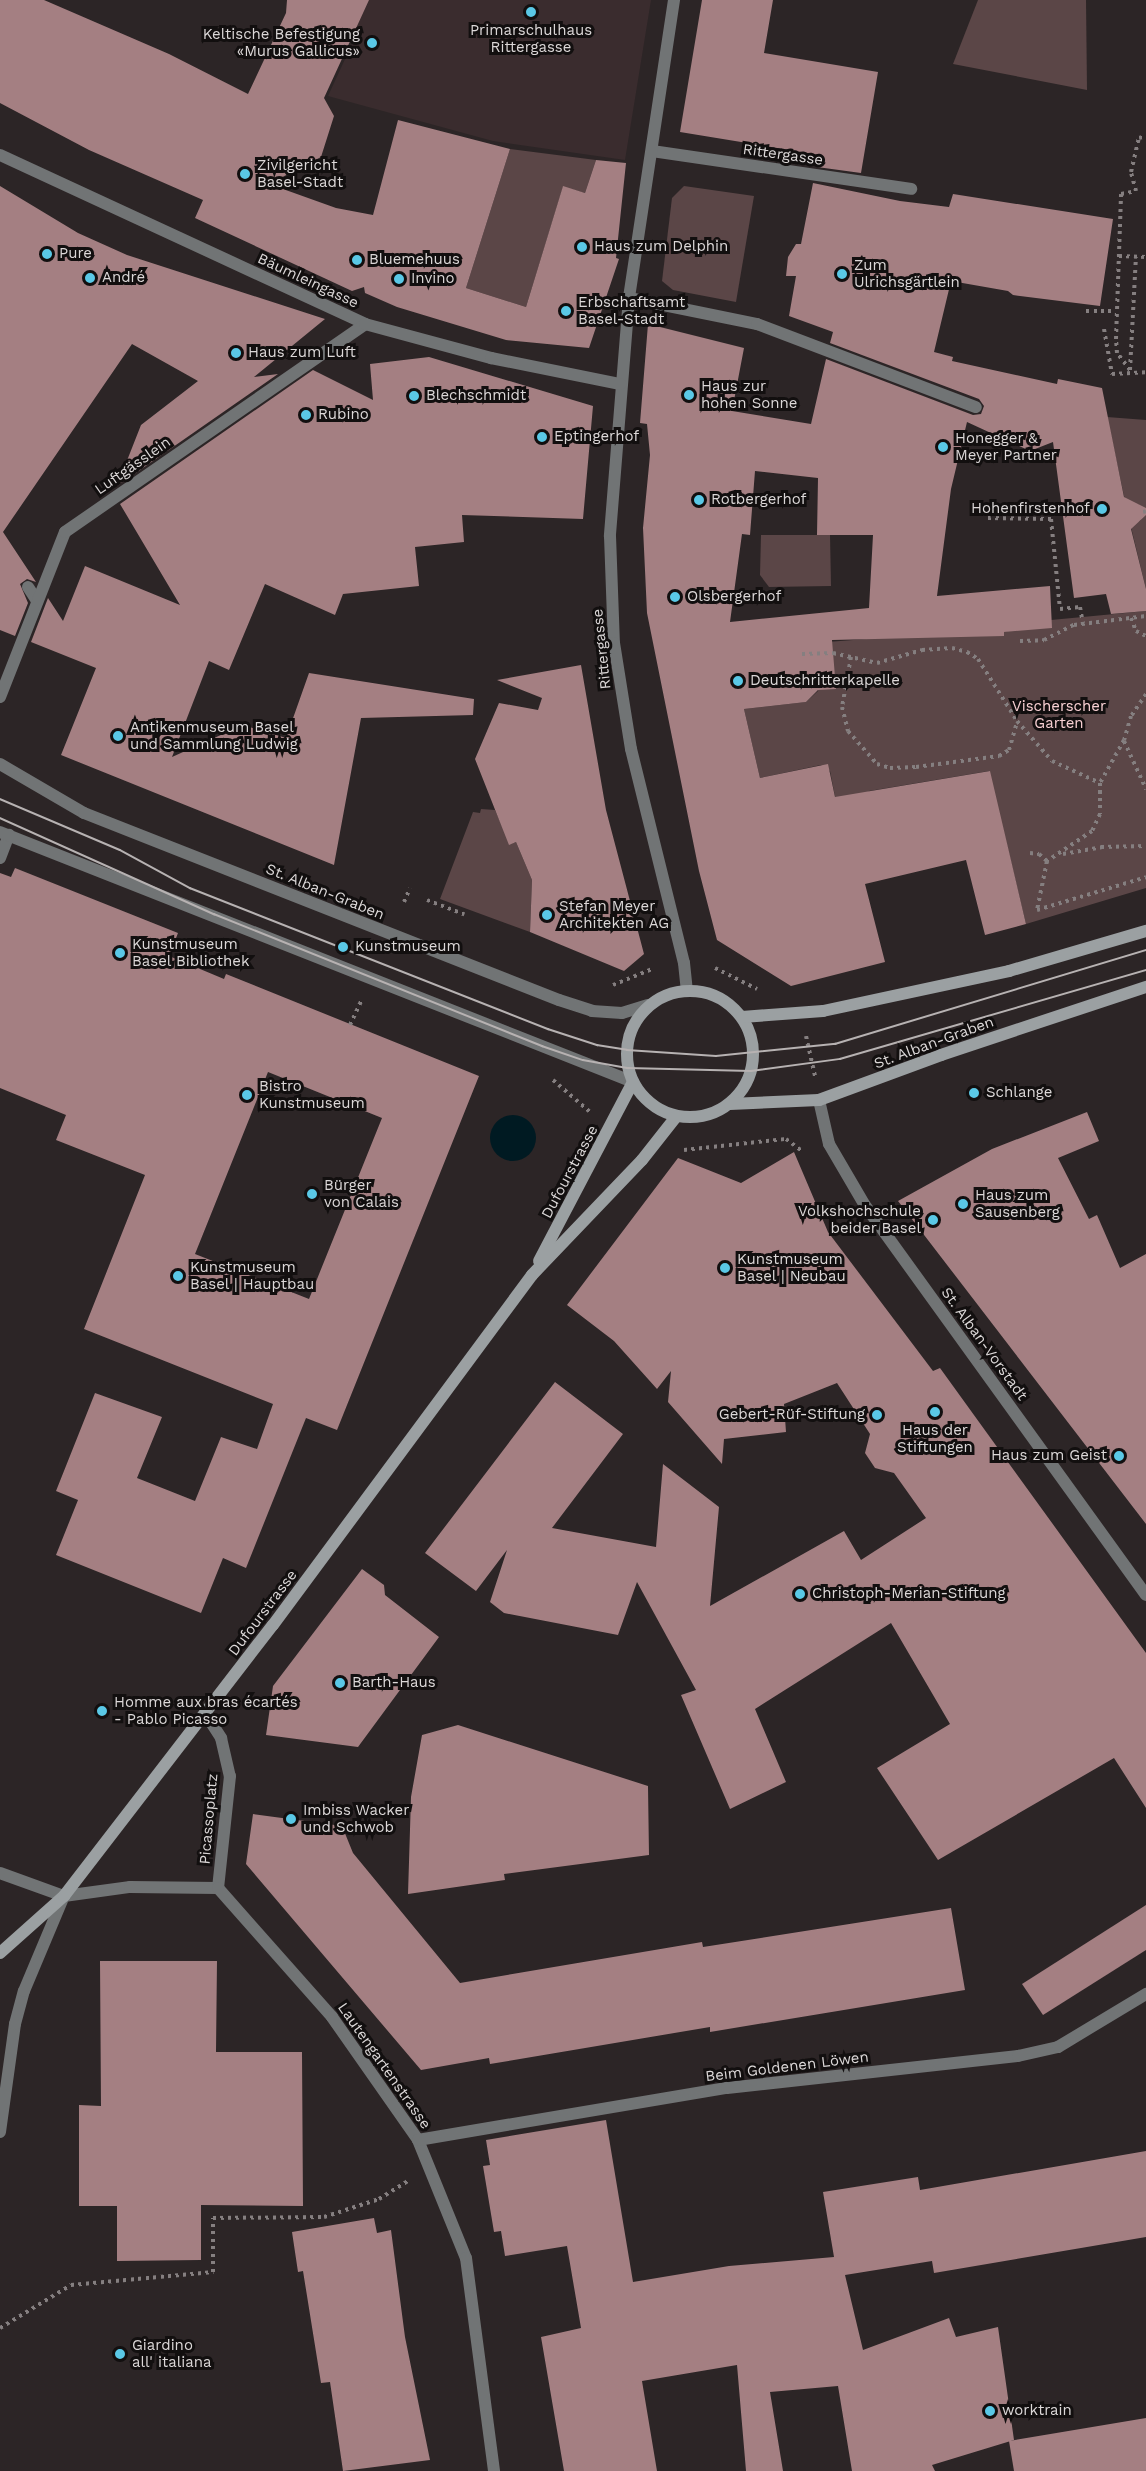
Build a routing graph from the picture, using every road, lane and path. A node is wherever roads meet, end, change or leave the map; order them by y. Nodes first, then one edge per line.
1 (674, 0) edge
2 (1146, 136) edge
3 (652, 151) junction
4 (0, 155) edge
5 (911, 189) dead end
6 (1119, 256) junction
7 (1136, 256) junction
8 (1146, 257) edge
9 (629, 298) junction
10 (1086, 311) dead end
11 (1116, 311) junction
12 (365, 324) junction
13 (1104, 329) dead end
14 (1130, 370) junction
15 (1146, 372) edge
16 (620, 384) junction
17 (976, 408) dead end
18 (988, 518) dead end
19 (28, 587) dead end
20 (37, 601) junction
21 (1146, 616) edge
22 (1131, 618) junction
23 (1083, 624) junction
24 (1146, 636) edge
25 (1020, 641) dead end
26 (802, 654) dead end
27 (851, 657) junction
28 (1146, 694) edge
29 (0, 697) edge
30 (1017, 721) junction
31 (1124, 740) junction
32 (0, 764) edge
33 (1100, 783) junction
34 (1146, 789) edge
35 (5, 834) edge
36 (1146, 846) edge
37 (1030, 853) dead end
38 (1061, 854) junction
39 (0, 858) edge
40 (1047, 861) junction
41 (1146, 877) edge
42 (410, 888) dead end
43 (428, 900) dead end
44 (404, 902) dead end
45 (449, 902) dead end
46 (446, 907) junction
47 (464, 914) dead end
48 (1146, 931) edge
49 (652, 969) dead end
50 (612, 986) dead end
51 (1146, 987) edge
52 (687, 990) junction
53 (648, 1005) junction
54 (800, 1016) junction
55 (742, 1017) junction
56 (633, 1082) junction
57 (819, 1100) junction
58 (730, 1104) junction
59 (676, 1116) junction
60 (674, 1151) dead end
61 (807, 1155) dead end
62 (532, 1275) junction
63 (1146, 1595) edge
64 (205, 1713) junction
65 (0, 1873) edge
66 (218, 1888) junction
67 (64, 1896) junction
68 (0, 1953) edge
69 (1146, 1994) edge
70 (0, 2132) edge
71 (418, 2140) junction
72 (429, 2168) junction
73 (0, 2328) edge
74 (494, 2471) edge

1 - 3 street, Rittergasse
2 - 6 path
3 - 5 street, Rittergasse
3 - 9 street, Rittergasse
4 - 12 street, Bäumleingasse
6 - 7 path
6 - 11 path
7 - 8 path
7 - 14 path
9 - 16 street, Rittergasse
9 - 17 street
10 - 11 path
11 - 14 path
12 - 16 street, Bäumleingasse
12 - 20 street, Luftgässlein
13 - 14 path
14 - 15 path
16 - 52 street, Rittergasse
18 - 23 path
19 - 20 street
20 - 29 street, Luftgässlein
21 - 22 path
22 - 23 path
22 - 24 path
23 - 25 path
26 - 27 path
27 - 30 path
27 - 30 path
28 - 31 path
30 - 33 path
31 - 33 path
31 - 34 path
32 - 53 street, St. Alban-Graben
33 - 38 path
35 - 39 street
35 - 56 street
36 - 38 path
37 - 40 path
38 - 40 path
40 - 41 path
42 - 44 path
43 - 46 path
45 - 46 path
46 - 47 path
48 - 54 main road
49 - 50 path
51 - 57 main road, St. Alban-Graben
52 - 53 main road
52 - 55 main road
53 - 56 main road
54 - 55 main road
54 - 57 path
55 - 58 main road
56 - 59 main road
56 - 62 main road, Dufourstrasse
57 - 58 main road, St. Alban-Graben
57 - 63 street, St. Alban-Vorstadt
58 - 59 main road
59 - 62 main road, Dufourstrasse
60 - 61 path
62 - 64 main road, Dufourstrasse
64 - 66 street, Picassoplatz
64 - 67 main road, Dufourstrasse
65 - 67 street
66 - 67 street, Picassoplatz
66 - 71 street, Lautengartenstrasse
67 - 68 main road, Dufourstrasse
67 - 70 street
69 - 71 street, Beim Goldenen Löwen
71 - 72 street, Lautengartenstrasse
72 - 73 path
72 - 74 street, Lautengartenstrasse

